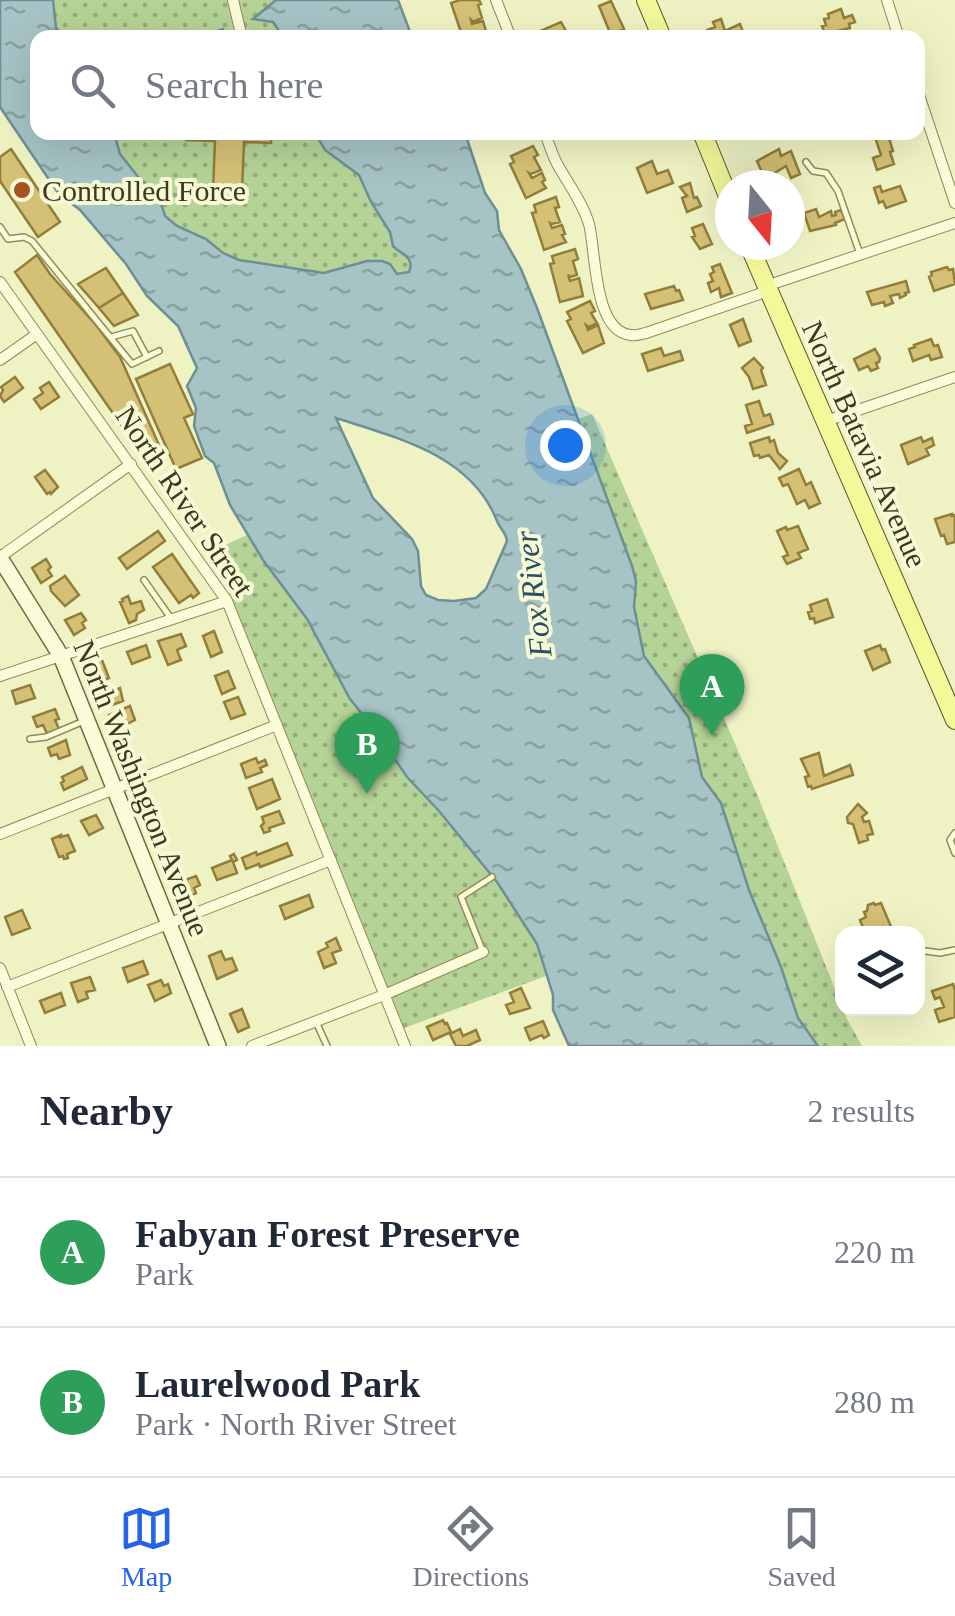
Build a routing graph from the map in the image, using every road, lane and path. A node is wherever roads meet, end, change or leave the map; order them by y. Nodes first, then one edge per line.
1 (232, 0) edge
2 (496, 0) edge
3 (646, 0) edge
4 (886, 0) edge
5 (240, 30) edge
6 (508, 30) edge
7 (659, 30) edge
8 (896, 30) edge
9 (925, 113) edge
10 (548, 140) edge
11 (705, 140) edge
12 (806, 162) dead end
13 (717, 170) edge
14 (955, 203) edge
15 (955, 223) edge
16 (0, 227) edge
17 (860, 254) junction
18 (754, 260) edge
19 (0, 282) edge
20 (767, 289) junction
21 (37, 334) junction
22 (111, 337) junction
23 (159, 351) dead end
24 (147, 356) junction
25 (0, 360) edge
26 (955, 377) edge
27 (826, 421) junction
28 (131, 464) junction
29 (0, 558) edge
30 (144, 580) dead end
31 (228, 601) junction
32 (172, 619) junction
33 (60, 656) junction
34 (0, 676) edge
35 (87, 720) junction
36 (955, 720) edge
37 (277, 725) junction
38 (30, 739) dead end
39 (114, 788) junction
40 (955, 833) edge
41 (0, 834) edge
42 (955, 853) edge
43 (331, 860) junction
44 (492, 877) dead end
45 (168, 924) junction
46 (955, 950) edge
47 (925, 951) edge
48 (483, 952) joint
49 (0, 968) edge
50 (8, 987) junction
51 (384, 994) junction
52 (315, 1021) junction
53 (31, 1046) edge
54 (218, 1046) edge
55 (252, 1046) edge
56 (327, 1046) edge
57 (405, 1046) edge

1 - 5 street
2 - 6 street
3 - 7 main road
4 - 8 street
9 - 14 street
10 - 20 street
11 - 13 main road
12 - 17 lane
15 - 17 street
16 - 22 lane
17 - 20 street
18 - 20 main road, North Batavia Avenue
19 - 21 street, North River Street
20 - 27 main road, North Batavia Avenue
21 - 25 street
21 - 28 street, North River Street
22 - 24 lane
22 - 24 lane
23 - 24 lane
26 - 27 street
27 - 36 main road, North Batavia Avenue
28 - 29 street
28 - 31 street, North River Street
29 - 33 main road, North Washington Avenue
30 - 32 lane
31 - 32 street
31 - 37 street, North River Street
32 - 33 street
33 - 34 street
33 - 35 main road, North Washington Avenue
35 - 38 lane
35 - 39 main road, North Washington Avenue
37 - 39 street
37 - 43 street, North River Street
39 - 41 street
39 - 45 main road, North Washington Avenue
40 - 42 lane
43 - 45 street
43 - 51 street, North River Street
44 - 48 lane
45 - 50 street
45 - 54 main road, North Washington Avenue
46 - 47 lane
48 - 51 street
49 - 50 street
50 - 53 street
51 - 52 street
51 - 57 street, North River Street
52 - 55 street
52 - 56 lane

